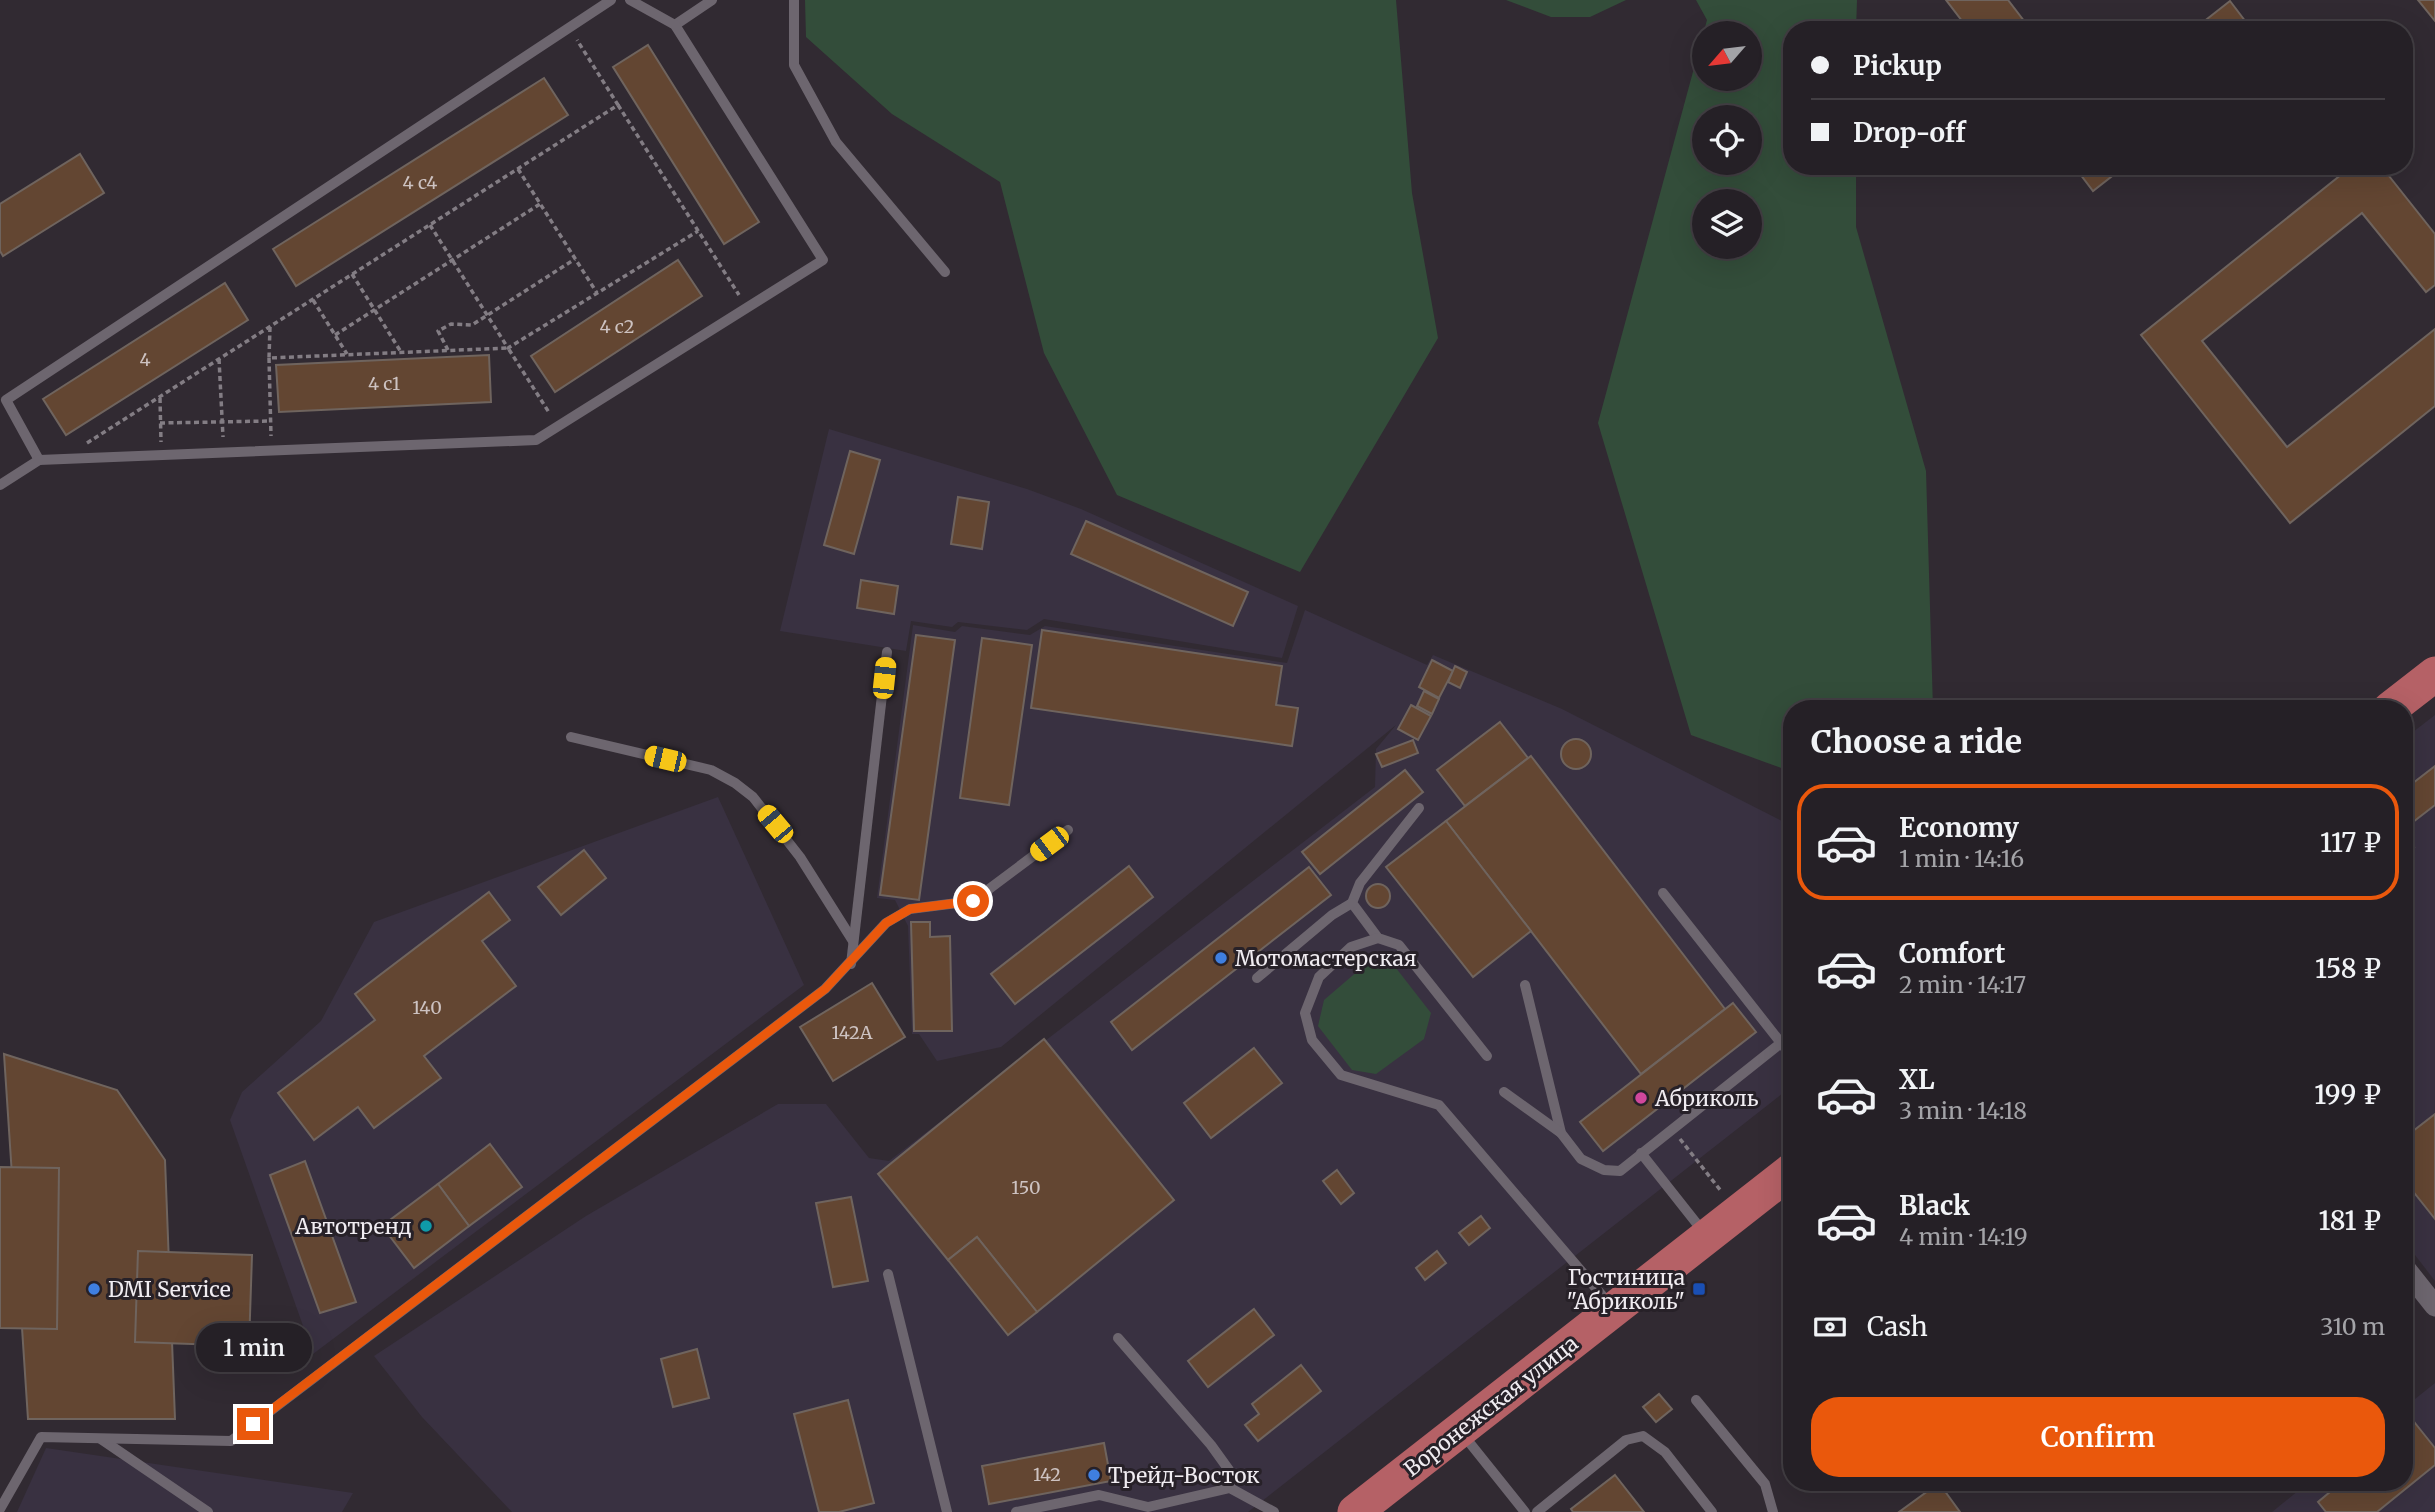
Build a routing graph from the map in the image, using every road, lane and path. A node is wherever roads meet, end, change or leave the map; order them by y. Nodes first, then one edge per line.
1 (611, 0) edge
2 (630, 0) edge
3 (712, 0) edge
4 (794, 0) edge
5 (675, 25) junction
6 (569, 28) junction
7 (618, 105) junction
8 (518, 169) dead end
9 (540, 204) junction
10 (430, 225) junction
11 (698, 231) junction
12 (575, 259) junction
13 (452, 260) junction
14 (945, 272) dead end
15 (352, 274) junction
16 (597, 293) junction
17 (313, 299) junction
18 (747, 307) junction
19 (374, 310) junction
20 (487, 315) junction
21 (270, 327) junction
22 (335, 335) junction
23 (508, 348) junction
24 (448, 350) junction
25 (401, 352) junction
26 (347, 354) junction
27 (270, 358) junction
28 (219, 359) junction
29 (160, 398) junction
30 (270, 421) junction
31 (222, 422) junction
32 (160, 423) junction
33 (558, 426) junction
34 (271, 450) junction
35 (223, 452) junction
36 (161, 455) junction
37 (39, 460) junction
38 (61, 460) junction
39 (0, 485) edge
40 (887, 652) dead end
41 (2435, 674) edge
42 (2402, 700) edge
43 (571, 737) dead end
44 (1419, 808) dead end
45 (1068, 830) dead end
46 (1663, 893) dead end
47 (1352, 903) junction
48 (1378, 938) junction
49 (853, 942) junction
50 (851, 964) junction
51 (1257, 978) dead end
52 (1524, 985) dead end
53 (1783, 1044) edge
54 (1783, 1053) edge
55 (1487, 1056) dead end
56 (1504, 1092) dead end
57 (1672, 1129) junction
58 (1561, 1133) junction
59 (1641, 1153) junction
60 (1783, 1177) edge
61 (1738, 1212) junction
62 (1707, 1236) junction
63 (888, 1274) dead end
64 (2413, 1278) edge
65 (2435, 1306) edge
66 (1614, 1309) junction
67 (1118, 1338) dead end
68 (1696, 1400) dead end
69 (1460, 1430) junction
70 (101, 1439) junction
71 (1230, 1488) junction
72 (0, 1509) edge
73 (1361, 1510) edge
74 (208, 1512) edge
75 (947, 1512) edge
76 (1016, 1512) edge
77 (1274, 1512) edge
78 (1525, 1512) edge
79 (1537, 1512) edge
80 (1712, 1512) edge
81 (1773, 1512) edge

1 - 6 lane
2 - 5 lane
3 - 5 lane
4 - 14 lane
5 - 18 lane
6 - 7 path
6 - 37 lane
7 - 10 path
7 - 11 path
8 - 9 path
9 - 12 path
9 - 13 path
10 - 13 path
10 - 15 path
11 - 16 path
11 - 18 path
12 - 16 path
12 - 20 path
13 - 19 path
13 - 20 path
15 - 17 path
15 - 19 path
16 - 23 path
17 - 21 path
17 - 22 path
18 - 33 lane
19 - 22 path
19 - 25 path
20 - 23 path
20 - 24 path
21 - 27 path
21 - 28 path
22 - 26 path
23 - 24 path
23 - 33 path
24 - 25 path
25 - 26 path
26 - 27 path
27 - 30 path
28 - 29 path
28 - 31 path
29 - 32 path
29 - 38 path
30 - 31 path
30 - 34 path
31 - 32 path
31 - 35 path
32 - 36 path
33 - 34 lane
34 - 35 lane
35 - 36 lane
36 - 38 lane
37 - 38 lane
37 - 39 lane
40 - 49 lane
41 - 42 highway
43 - 49 lane
44 - 47 lane
45 - 50 lane
46 - 53 lane
47 - 48 lane
47 - 51 lane
48 - 55 lane
48 - 66 lane
49 - 50 lane
50 - 70 lane
52 - 58 lane
54 - 57 lane
56 - 58 lane
57 - 59 lane
57 - 61 path
58 - 59 lane
59 - 62 lane
60 - 61 highway, Воронежская улица
61 - 62 highway, Воронежская улица
62 - 66 highway, Воронежская улица
63 - 75 lane
64 - 65 street
66 - 69 highway, Воронежская улица
67 - 71 lane
68 - 81 lane
69 - 73 highway, Воронежская улица
69 - 78 lane
70 - 72 lane
70 - 74 lane
71 - 76 lane
71 - 77 lane
79 - 80 lane

